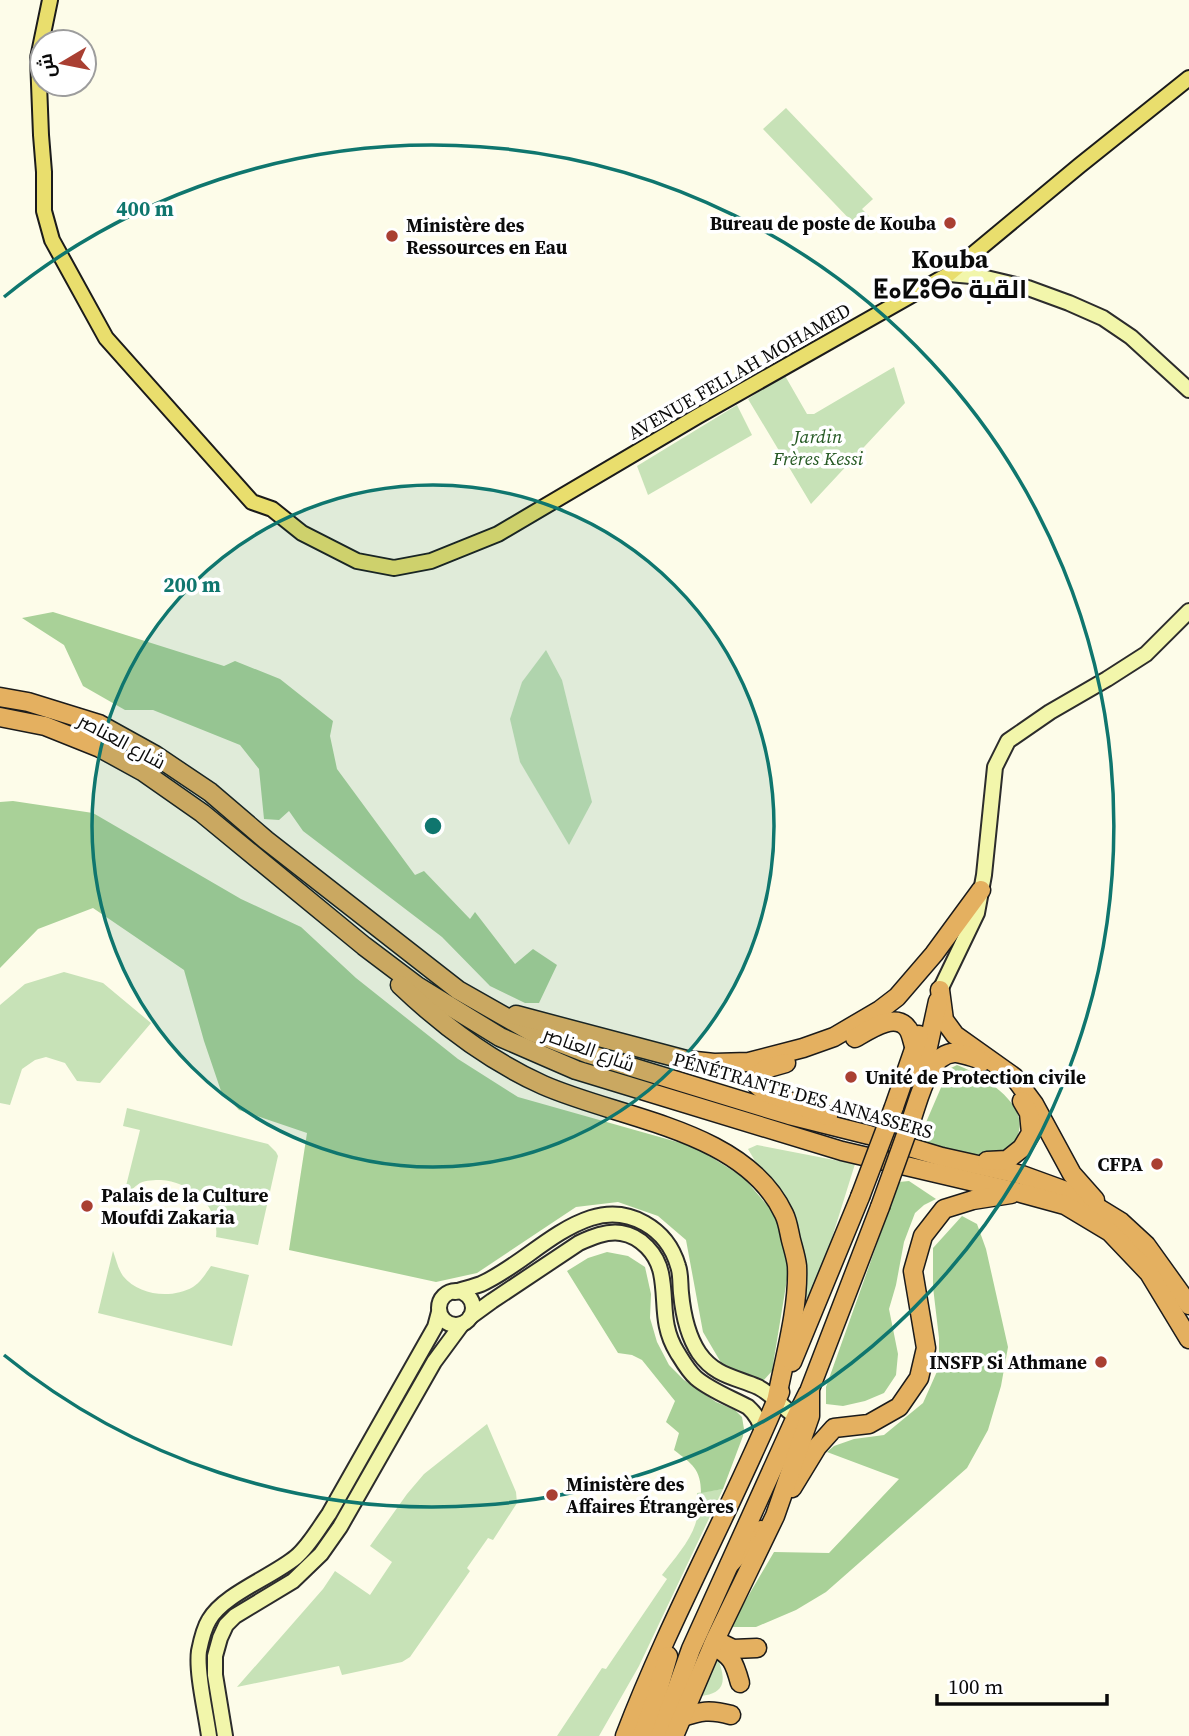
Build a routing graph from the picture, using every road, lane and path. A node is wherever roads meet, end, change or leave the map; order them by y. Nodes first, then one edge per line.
1 (50, 0) edge
2 (1189, 78) edge
3 (950, 274) junction
4 (1189, 390) edge
5 (1189, 611) edge
6 (0, 697) edge
7 (0, 717) edge
8 (983, 883) junction
9 (363, 946) junction
10 (940, 990) junction
11 (485, 1006) junction
12 (914, 1045) junction
13 (912, 1118) junction
14 (869, 1135) junction
15 (971, 1163) junction
16 (1021, 1193) junction
17 (1111, 1216) junction
18 (455, 1292) junction
19 (1189, 1305) edge
20 (439, 1312) junction
21 (466, 1321) junction
22 (1189, 1339) edge
23 (810, 1389) junction
24 (776, 1402) junction
25 (796, 1417) junction
26 (762, 1434) junction
27 (775, 1516) junction
28 (730, 1564) junction
29 (686, 1596) junction
30 (714, 1642) junction
31 (757, 1648) dead end
32 (740, 1683) dead end
33 (731, 1715) dead end
34 (680, 1718) junction
35 (209, 1736) edge
36 (225, 1736) edge
37 (625, 1736) edge
38 (642, 1736) edge
39 (660, 1736) edge
40 (674, 1736) edge

1 - 3 main road, AVENUE FELLAH MOHAMED
2 - 3 main road, AVENUE FELLAH MOHAMED
3 - 4 street
5 - 8 street
6 - 11 highway, PÉNÉTRANTE DES ANNASSERS
7 - 9 highway, شارع العناصر
8 - 10 street
8 - 11 highway
9 - 16 highway, شارع العناصر
9 - 24 highway
10 - 12 highway
10 - 13 highway
10 - 17 highway
11 - 14 highway, PÉNÉTRANTE DES ANNASSERS
12 - 14 highway
12 - 24 highway, bridge
13 - 15 highway
13 - 23 highway, bridge
14 - 15 highway, PÉNÉTRANTE DES ANNASSERS
15 - 17 highway, PÉNÉTRANTE DES ANNASSERS
16 - 22 highway, شارع العناصر
16 - 27 highway
17 - 19 highway, PÉNÉTRANTE DES ANNASSERS
18 - 20 street
18 - 21 street
18 - 24 street
20 - 21 street
20 - 35 street
21 - 26 street
21 - 36 street
23 - 25 highway
23 - 27 highway
24 - 25 street
24 - 26 highway
25 - 28 highway
26 - 29 highway
27 - 28 highway
27 - 30 highway
28 - 39 highway
29 - 37 highway
29 - 38 highway
30 - 31 highway
30 - 32 highway
30 - 34 highway
33 - 34 highway
34 - 40 highway

